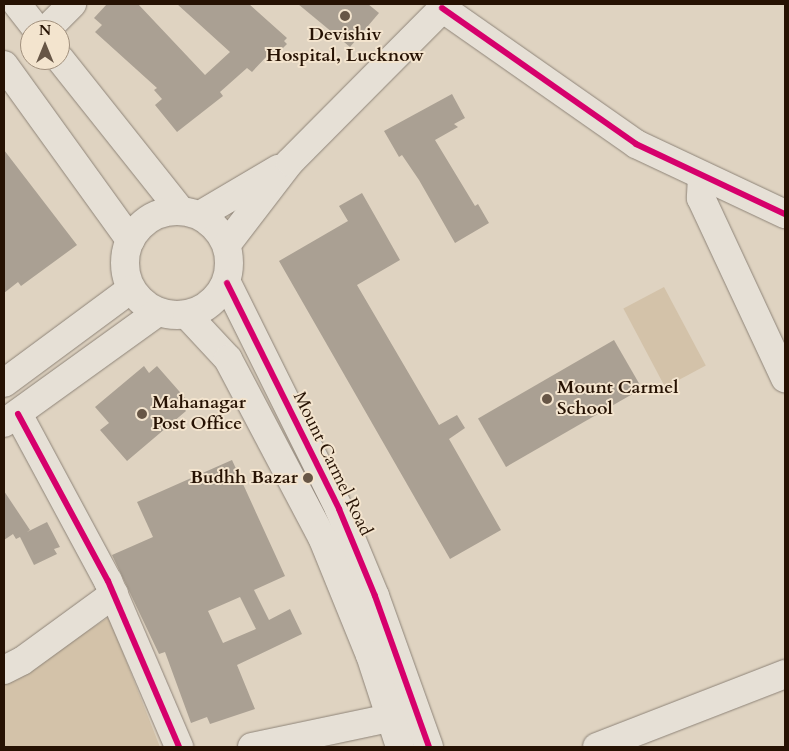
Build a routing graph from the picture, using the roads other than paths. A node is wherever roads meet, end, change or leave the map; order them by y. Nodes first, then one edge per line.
1 (17, 4) edge
2 (72, 4) edge
3 (444, 6) edge
4 (30, 20) edge
5 (56, 20) edge
6 (4, 65) edge
7 (69, 70) edge
8 (290, 162) junction
9 (702, 176) junction
10 (190, 212) junction
11 (785, 214) edge
12 (130, 240) junction
13 (227, 244) junction
14 (227, 284) junction
15 (131, 289) junction
16 (158, 312) junction
17 (187, 315) junction
18 (785, 378) edge
19 (4, 383) edge
20 (11, 418) edge
21 (114, 594) junction
22 (4, 670) edge
23 (785, 674) edge
24 (390, 718) junction
25 (179, 747) edge
26 (252, 747) edge
27 (400, 747) edge
28 (429, 747) edge
29 (597, 747) edge

1 - 4 street
2 - 5 street
3 - 8 street
3 - 9 street
6 - 12 street
7 - 10 street
8 - 10 street
8 - 13 street
9 - 11 street
9 - 18 street
10 - 12 street
10 - 13 street
12 - 15 street
13 - 14 street
14 - 17 street
14 - 28 street, Mount Carmel Road
15 - 16 street
15 - 19 street
16 - 17 street
16 - 20 street
17 - 24 street
20 - 21 street
21 - 22 street
21 - 25 street
23 - 29 street
24 - 26 street
24 - 27 street

